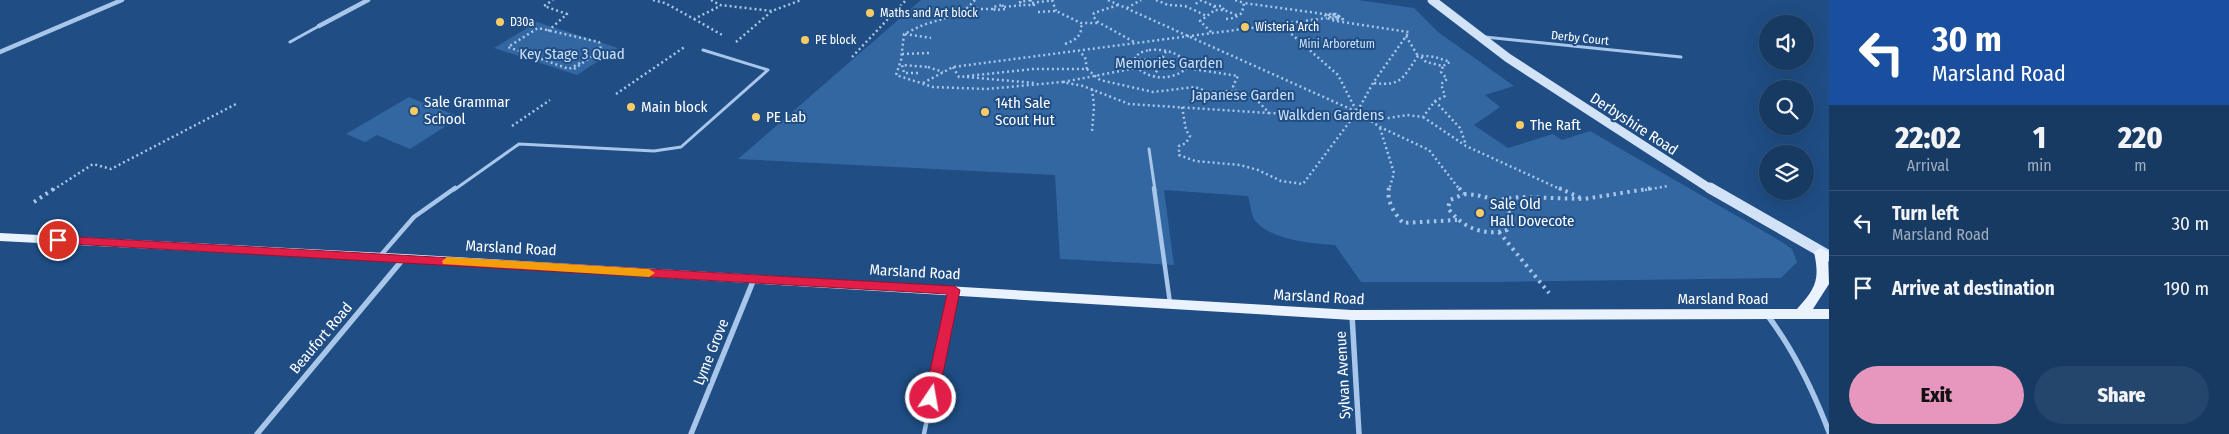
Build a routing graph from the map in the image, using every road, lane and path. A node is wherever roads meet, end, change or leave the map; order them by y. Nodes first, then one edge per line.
1 (122, 0) edge
2 (368, 0) edge
3 (552, 0) edge
4 (653, 0) edge
5 (669, 0) edge
6 (711, 0) edge
7 (801, 0) edge
8 (906, 0) edge
9 (975, 0) edge
10 (1052, 0) edge
11 (1108, 0) edge
12 (1141, 0) edge
13 (1156, 0) edge
14 (1199, 0) edge
15 (1235, 0) edge
16 (1432, 0) edge
17 (665, 3) junction
18 (1244, 3) junction
19 (1196, 4) dead end
20 (720, 5) junction
21 (1119, 5) junction
22 (1214, 6) junction
23 (965, 9) junction
24 (1127, 9) junction
25 (1215, 10) junction
26 (1224, 10) junction
27 (1056, 11) junction
28 (772, 12) junction
29 (1038, 12) dead end
30 (1207, 16) junction
31 (1239, 16) junction
32 (1332, 16) dead end
33 (1327, 18) junction
34 (694, 19) junction
35 (1226, 19) dead end
36 (1098, 22) junction
37 (1081, 23) junction
38 (1280, 24) junction
39 (319, 26) joint
40 (711, 29) junction
41 (548, 30) junction
42 (1211, 33) junction
43 (704, 34) dead end
44 (904, 34) junction
45 (1187, 36) junction
46 (1406, 36) junction
47 (1478, 36) junction
48 (727, 38) dead end
49 (931, 38) dead end
50 (290, 42) dead end
51 (735, 42) dead end
52 (1142, 42) junction
53 (1136, 43) junction
54 (689, 44) dead end
55 (1065, 44) dead end
56 (602, 50) junction
57 (703, 50) dead end
58 (1149, 50) junction
59 (609, 51) dead end
60 (1079, 51) junction
61 (1166, 51) junction
62 (0, 52) edge
63 (929, 53) dead end
64 (902, 54) junction
65 (1419, 56) junction
66 (852, 57) dead end
67 (1681, 57) dead end
68 (1134, 58) junction
69 (1162, 59) junction
70 (1151, 61) junction
71 (580, 63) junction
72 (902, 65) junction
73 (1167, 65) junction
74 (1443, 66) junction
75 (954, 67) junction
76 (1159, 67) junction
77 (1136, 68) junction
78 (574, 69) dead end
79 (1087, 69) junction
80 (1186, 69) junction
81 (943, 72) junction
82 (918, 73) dead end
83 (1094, 75) junction
84 (1154, 76) junction
85 (959, 77) junction
86 (1062, 82) junction
87 (1044, 83) junction
88 (1373, 83) junction
89 (923, 84) junction
90 (1092, 89) junction
91 (1236, 91) junction
92 (616, 94) dead end
93 (1435, 101) junction
94 (236, 104) dead end
95 (1182, 108) junction
96 (1357, 112) junction
97 (1269, 113) junction
98 (1424, 117) junction
99 (1380, 127) junction
100 (1092, 132) dead end
101 (1466, 146) junction
102 (1149, 149) dead end
103 (1697, 181) junction
104 (1464, 194) junction
105 (1584, 199) junction
106 (1495, 200) junction
107 (34, 202) dead end
108 (1457, 220) junction
109 (1499, 232) junction
110 (0, 237) edge
111 (1825, 254) edge
112 (380, 257) junction
113 (404, 258) junction
114 (754, 279) junction
115 (954, 290) junction
116 (1170, 306) junction
117 (1829, 314) edge
118 (1352, 315) junction
119 (1566, 315) junction
120 (1800, 315) junction
121 (1768, 316) junction
122 (1829, 432) edge
123 (258, 434) edge
124 (691, 434) edge
125 (924, 434) edge
126 (1359, 434) edge

1 - 62 street
2 - 39 street
3 - 41 path
4 - 17 path
5 - 17 path
6 - 20 path
7 - 28 path
8 - 66 path
9 - 23 path
10 - 23 path
10 - 27 path
11 - 21 path
12 - 24 path
13 - 30 path
14 - 19 path
14 - 22 path
15 - 18 path
16 - 47 street, Derbyshire Road
17 - 34 path
18 - 31 path
18 - 33 path
20 - 28 path
20 - 34 path
21 - 24 path
21 - 36 path
22 - 25 path
22 - 26 path
23 - 44 path
24 - 45 path
25 - 26 path
25 - 30 path
26 - 31 path
27 - 29 path
27 - 37 path
28 - 51 path
30 - 42 path
31 - 35 path
32 - 33 path
33 - 38 path
33 - 46 path
34 - 40 path
36 - 37 path
36 - 53 path
37 - 55 path
38 - 42 path
38 - 96 path
39 - 50 lane
40 - 43 path
40 - 48 path
41 - 56 path
41 - 71 path
42 - 45 path
44 - 49 path
44 - 64 path
45 - 52 path
45 - 96 path
46 - 65 path
46 - 88 path
47 - 67 lane, Derby Court
47 - 103 street, Derbyshire Road
52 - 53 path
52 - 58 path
53 - 60 path
54 - 92 path
56 - 59 path
56 - 71 path
57 - 112 lane
58 - 61 path
58 - 68 path
60 - 75 path
60 - 79 path
61 - 69 path
61 - 80 path
63 - 64 path
64 - 72 path
65 - 74 path
65 - 74 path
65 - 88 path
68 - 70 path
68 - 77 path
69 - 70 path
69 - 73 path
70 - 76 path
71 - 78 path
72 - 81 path
72 - 82 path
72 - 89 path
73 - 76 path
73 - 80 path
74 - 93 path
75 - 81 path
75 - 85 path
76 - 84 path
77 - 83 path
77 - 84 path
79 - 83 path
79 - 85 path
80 - 84 path
80 - 91 path
81 - 89 path
83 - 86 path
83 - 91 path
85 - 87 path
86 - 87 path
86 - 90 path
87 - 89 path
88 - 96 path
90 - 95 path
90 - 100 path
91 - 97 path
93 - 98 path
93 - 101 path
94 - 107 path
95 - 96 path
95 - 97 path
96 - 97 path
96 - 98 path
96 - 99 path
98 - 101 path
99 - 104 path
99 - 108 path
101 - 105 path
102 - 116 lane
103 - 105 path
103 - 111 street, Derbyshire Road
104 - 106 path
104 - 108 path
105 - 106 path
106 - 109 path
108 - 109 path
109 - 119 path
110 - 112 main road, Marsland Road
111 - 120 main road
112 - 113 main road, Marsland Road
113 - 114 main road, Marsland Road
113 - 123 street, Beaufort Road
114 - 115 main road, Marsland Road
114 - 124 street, Lyme Grove
115 - 116 main road, Marsland Road
115 - 125 lane
116 - 118 main road, Marsland Road
117 - 120 main road, Marsland Road
118 - 119 main road, Marsland Road
118 - 126 street, Sylvan Avenue
119 - 121 main road, Marsland Road
120 - 121 main road, Marsland Road
121 - 122 street

